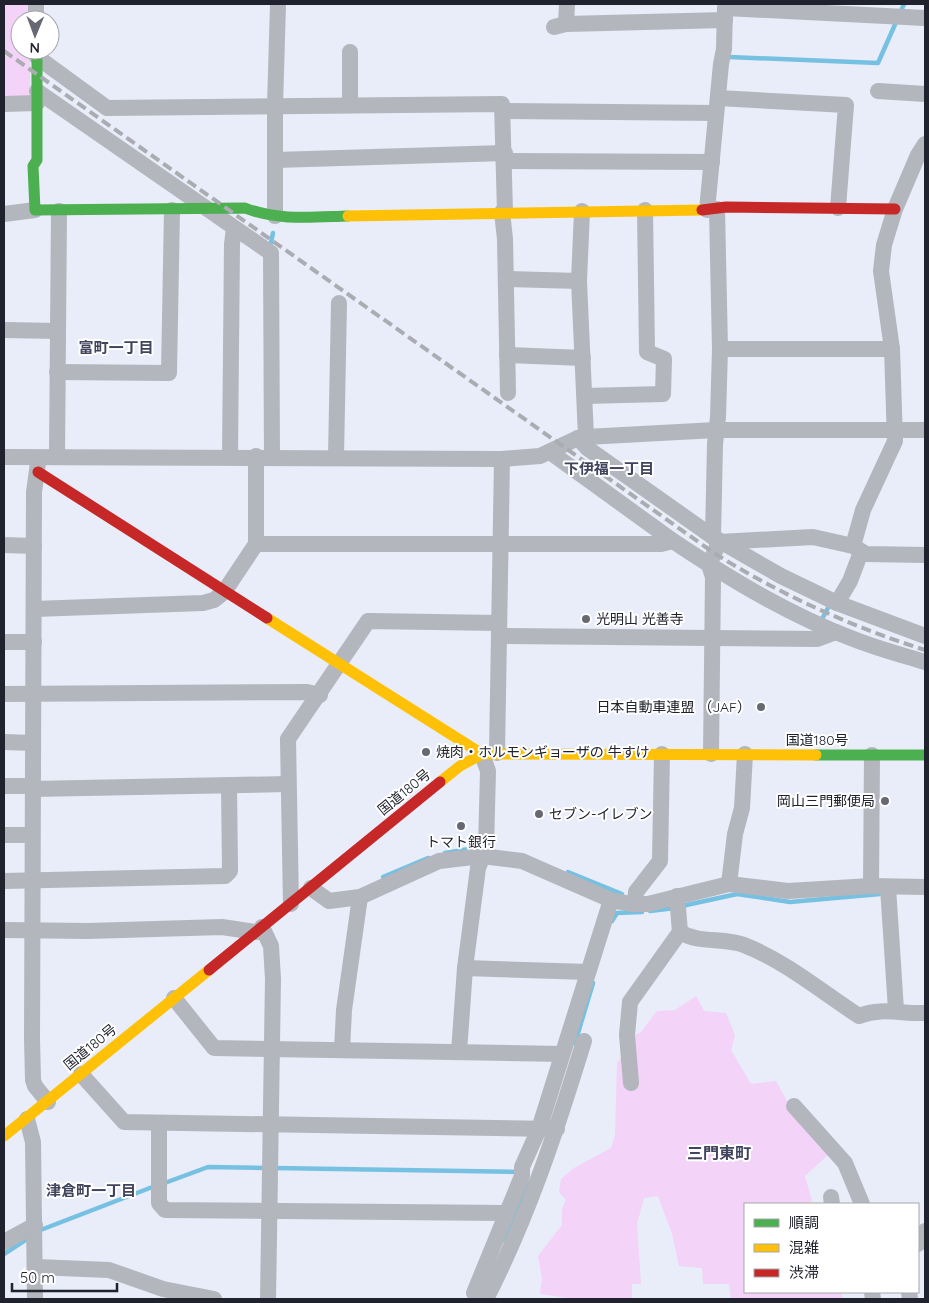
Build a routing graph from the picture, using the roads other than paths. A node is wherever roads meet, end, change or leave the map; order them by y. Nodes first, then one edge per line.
1 (278, 4) edge
2 (567, 4) edge
3 (725, 11) edge
4 (925, 18) edge
5 (350, 52) dead end
6 (37, 60) edge
7 (46, 60) edge
8 (878, 91) dead end
9 (925, 94) edge
10 (36, 97) junction
11 (4, 104) edge
12 (275, 106) junction
13 (350, 106) junction
14 (717, 106) junction
15 (504, 111) junction
16 (923, 151) edge
17 (505, 157) junction
18 (275, 160) junction
19 (712, 162) junction
20 (838, 208) junction
21 (712, 209) junction
22 (895, 209) junction
23 (35, 210) junction
24 (172, 210) junction
25 (207, 210) junction
26 (645, 210) junction
27 (59, 211) junction
28 (582, 211) junction
29 (503, 212) junction
30 (4, 214) edge
31 (275, 216) junction
32 (234, 228) junction
33 (506, 279) junction
34 (580, 281) junction
35 (339, 303) dead end
36 (4, 330) edge
37 (58, 331) junction
38 (720, 349) junction
39 (892, 349) junction
40 (507, 355) junction
41 (583, 358) junction
42 (58, 372) junction
43 (508, 393) dead end
44 (585, 396) junction
45 (716, 430) junction
46 (895, 430) junction
47 (925, 430) edge
48 (582, 438) junction
49 (550, 452) junction
50 (230, 456) junction
51 (264, 456) junction
52 (4, 457) edge
53 (57, 457) junction
54 (336, 457) junction
55 (502, 459) junction
56 (38, 465) junction
57 (716, 540) junction
58 (673, 541) junction
59 (256, 544) junction
60 (500, 544) junction
61 (4, 545) edge
62 (34, 546) junction
63 (857, 549) junction
64 (925, 555) edge
65 (709, 565) junction
66 (224, 592) junction
67 (837, 603) junction
68 (34, 609) junction
69 (499, 629) junction
70 (836, 632) junction
71 (925, 636) edge
72 (712, 638) junction
73 (4, 642) edge
74 (34, 642) junction
75 (925, 662) edge
76 (341, 663) junction
77 (4, 694) edge
78 (34, 694) junction
79 (320, 695) junction
80 (4, 742) edge
81 (33, 743) junction
82 (489, 754) junction
83 (662, 754) junction
84 (711, 754) junction
85 (745, 754) junction
86 (872, 755) junction
87 (925, 755) edge
88 (288, 784) junction
89 (4, 786) edge
90 (229, 786) junction
91 (32, 788) junction
92 (4, 835) edge
93 (32, 835) junction
94 (482, 856) junction
95 (4, 881) edge
96 (32, 882) junction
97 (729, 884) junction
98 (871, 886) junction
99 (925, 887) edge
100 (310, 888) junction
101 (888, 893) junction
102 (360, 896) junction
103 (626, 902) junction
104 (291, 904) junction
105 (678, 904) junction
106 (4, 930) edge
107 (259, 930) junction
108 (32, 931) junction
109 (680, 932) junction
110 (465, 968) junction
111 (588, 972) junction
112 (174, 998) junction
113 (896, 1010) junction
114 (925, 1013) edge
115 (584, 1040) dead end
116 (271, 1049) junction
117 (342, 1050) junction
118 (459, 1052) junction
119 (566, 1064) junction
120 (81, 1074) junction
121 (631, 1083) dead end
122 (48, 1102) junction
123 (794, 1106) dead end
124 (27, 1119) junction
125 (159, 1124) junction
126 (270, 1125) junction
127 (548, 1129) junction
128 (4, 1136) edge
129 (862, 1203) edge
130 (269, 1210) junction
131 (513, 1213) junction
132 (35, 1231) junction
133 (4, 1242) edge
134 (36, 1267) junction
135 (480, 1296) edge
136 (35, 1299) edge
137 (214, 1299) edge
138 (268, 1299) edge

1 - 12 street
2 - 3 street
3 - 4 street
3 - 14 street
5 - 13 street
6 - 10 main road
7 - 12 street
8 - 9 street
10 - 11 street
10 - 23 main road
10 - 25 street
12 - 13 street
12 - 18 street
13 - 15 street
14 - 15 street
14 - 19 street
14 - 20 street
15 - 17 street
16 - 22 street
17 - 18 street
17 - 19 street
17 - 29 street
18 - 31 street
19 - 21 street
20 - 21 main road
20 - 22 main road
21 - 26 main road
21 - 38 street
22 - 39 street
23 - 27 main road
23 - 30 street
24 - 25 main road
24 - 27 main road
24 - 42 street
25 - 31 main road
25 - 32 street
26 - 28 main road
26 - 44 street
27 - 37 street
28 - 29 main road
28 - 34 street
29 - 31 main road
29 - 33 street
32 - 50 street
32 - 51 street
33 - 34 street
33 - 40 street
34 - 41 street
35 - 54 street
36 - 37 street
37 - 42 street
38 - 39 street
38 - 45 street
39 - 46 street
40 - 41 street
40 - 43 street
41 - 44 street
42 - 53 street
44 - 48 street
45 - 46 street
45 - 48 street
45 - 57 street
46 - 47 street
46 - 63 street
48 - 49 street
48 - 57 street
49 - 55 street
49 - 58 street
50 - 51 street
50 - 53 street
51 - 54 street
51 - 59 street
52 - 56 street
53 - 56 street
54 - 55 street
55 - 60 street
56 - 62 street
56 - 66 main road
57 - 63 street
57 - 65 street
57 - 67 street
58 - 60 street
58 - 65 street
59 - 60 street
59 - 66 street
60 - 69 street
61 - 62 street
62 - 68 street
63 - 64 street
63 - 67 street
65 - 70 street
65 - 72 street
66 - 68 street
66 - 76 main road
67 - 71 street
68 - 74 street
69 - 72 street
69 - 76 street
69 - 82 street
70 - 72 street
70 - 75 street
72 - 84 street
73 - 74 street
74 - 78 street
76 - 79 street
76 - 82 main road
77 - 78 street
78 - 79 street
78 - 81 street
79 - 88 street
80 - 81 street
81 - 91 street
82 - 83 main road, 国道180号
82 - 94 street
82 - 100 main road, 国道180号
83 - 84 main road, 国道180号
83 - 103 street
84 - 85 main road, 国道180号
85 - 86 main road, 国道180号
85 - 97 street
86 - 87 main road, 国道180号
86 - 98 street
88 - 90 street
88 - 104 street
89 - 91 street
90 - 91 street
90 - 96 street
91 - 93 street
92 - 93 street
93 - 96 street
94 - 102 street
94 - 103 street
94 - 110 street
95 - 96 street
96 - 108 street
97 - 98 street
97 - 105 street
98 - 101 street
99 - 101 street
100 - 102 street
100 - 104 main road, 国道180号
101 - 113 street
102 - 117 street
103 - 105 street
103 - 111 street
104 - 107 main road, 国道180号
105 - 109 street
106 - 108 street
107 - 108 street
107 - 112 main road, 国道180号
107 - 116 street
108 - 122 street
109 - 113 street
109 - 121 street
110 - 111 street
110 - 118 street
111 - 119 street
112 - 116 street
112 - 120 main road, 国道180号
113 - 114 street
115 - 119 street
116 - 117 street
116 - 126 street
117 - 118 street
118 - 119 street
119 - 127 street
120 - 122 main road, 国道180号
120 - 125 street
122 - 124 main road, 国道180号
123 - 129 street
124 - 128 main road, 国道180号
124 - 132 street
125 - 126 street
125 - 130 street
126 - 127 street
126 - 130 street
127 - 131 street
127 - 131 street
130 - 131 street
130 - 138 street
131 - 135 street
132 - 133 street
132 - 134 street
134 - 136 street
134 - 137 street

